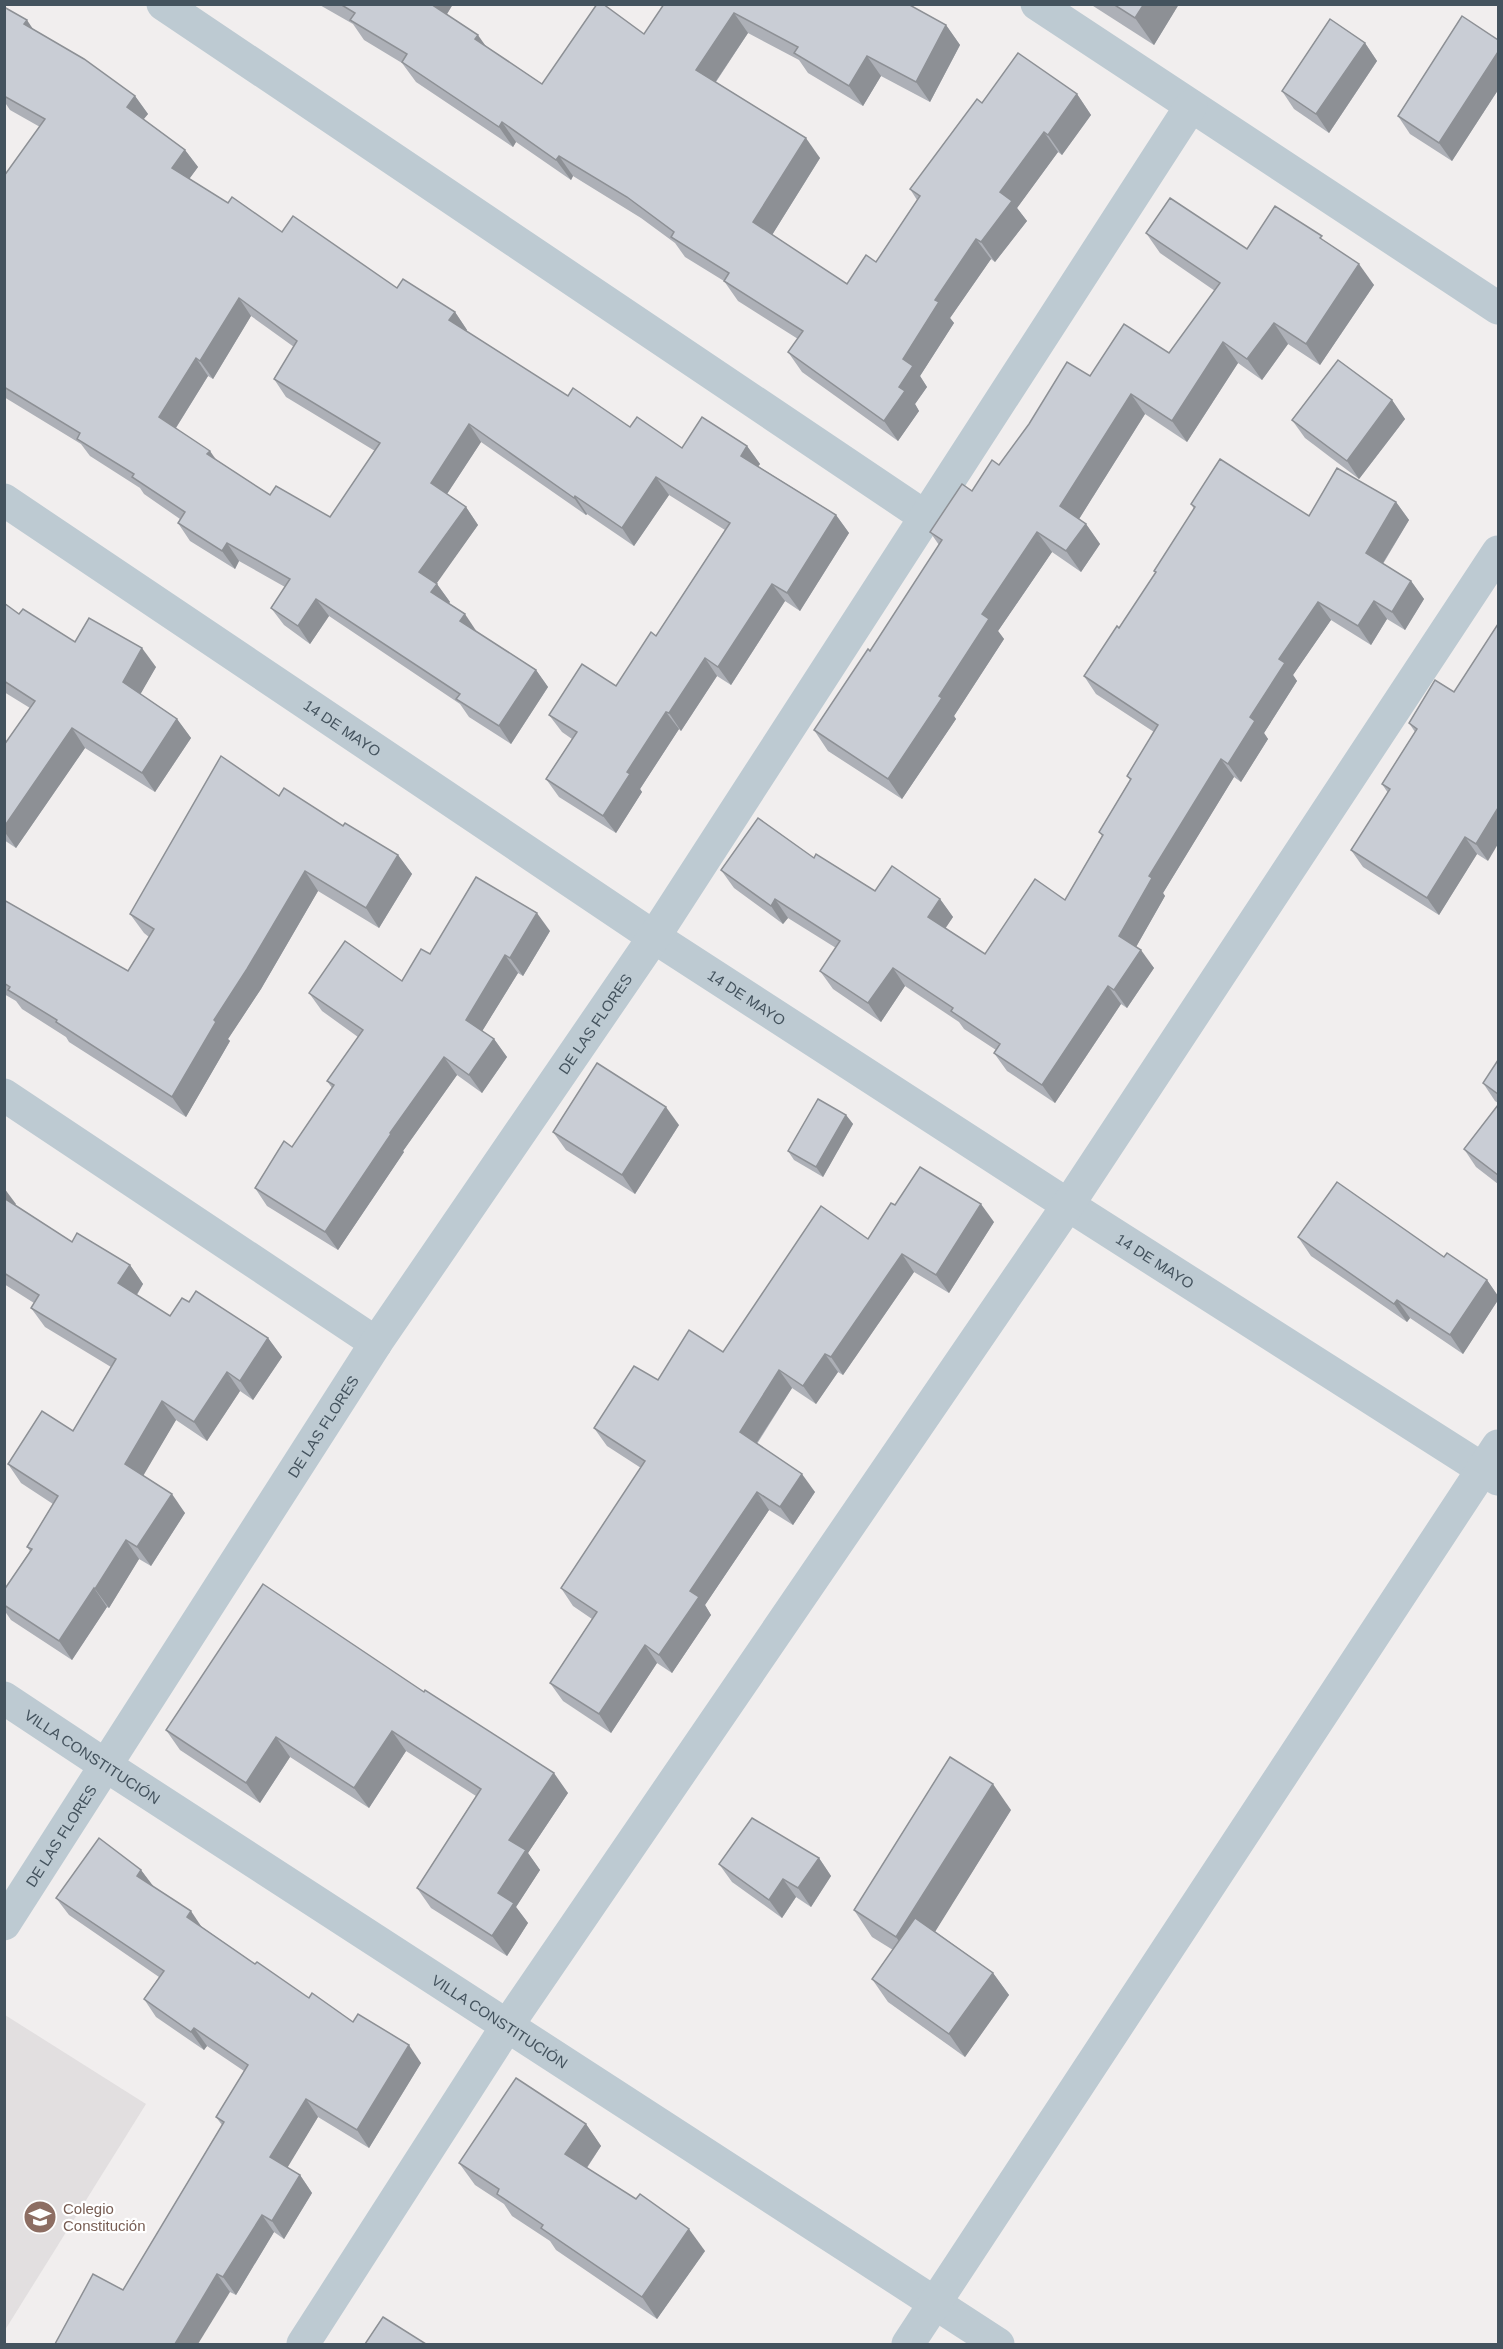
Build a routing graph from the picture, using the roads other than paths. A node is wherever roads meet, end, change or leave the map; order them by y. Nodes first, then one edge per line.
1 (163, 4) edge
2 (1037, 4) edge
3 (1191, 106) junction
4 (1498, 308) edge
5 (4, 500) edge
6 (924, 516) junction
7 (1498, 552) edge
8 (654, 936) junction
9 (4, 1095) edge
10 (1068, 1205) junction
11 (376, 1343) junction
12 (1493, 1464) edge
13 (4, 1698) edge
14 (105, 1766) junction
15 (4, 1924) edge
16 (507, 2026) junction
17 (936, 2303) junction
18 (303, 2344) edge
19 (908, 2344) edge
20 (998, 2344) edge

1 - 6 street
2 - 3 street
3 - 4 street
3 - 6 street, DE LAS FLORES
5 - 8 street, 14 DE MAYO
6 - 8 street, DE LAS FLORES
7 - 10 street
8 - 10 street, 14 DE MAYO
8 - 11 street, DE LAS FLORES
9 - 11 street
10 - 12 street, 14 DE MAYO
10 - 16 street
11 - 14 street, DE LAS FLORES
12 - 17 street
13 - 14 street, VILLA CONSTITUCIÓN
14 - 15 street, DE LAS FLORES
14 - 16 street, VILLA CONSTITUCIÓN
16 - 17 street, VILLA CONSTITUCIÓN
16 - 18 street
17 - 19 street
17 - 20 street, VILLA CONSTITUCIÓN

